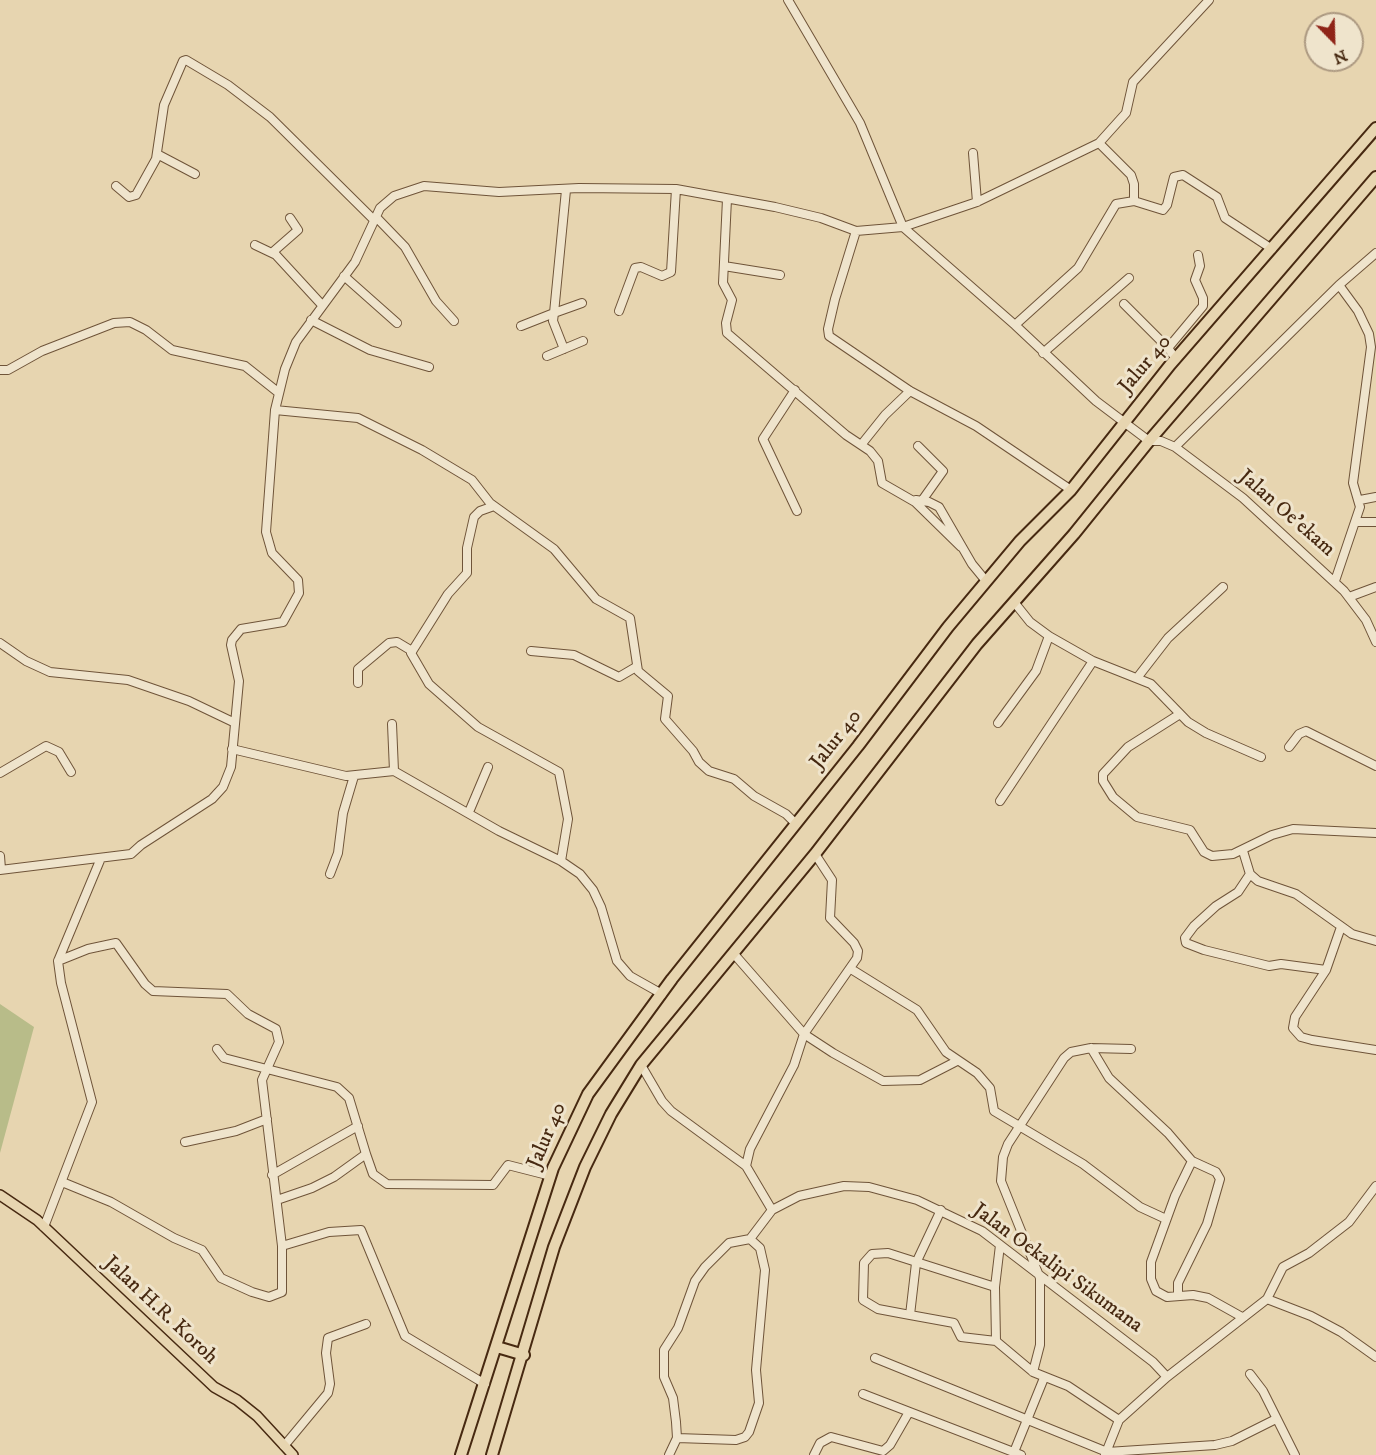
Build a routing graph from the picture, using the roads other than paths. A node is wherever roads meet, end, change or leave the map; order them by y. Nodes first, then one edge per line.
1 (788, 0) edge
2 (1207, 1) edge
3 (1376, 129) edge
4 (1099, 143) junction
5 (974, 153) dead end
6 (157, 154) junction
7 (195, 174) dead end
8 (1376, 177) edge
9 (116, 186) dead end
10 (676, 189) junction
11 (566, 190) junction
12 (727, 199) junction
13 (1134, 201) junction
14 (977, 202) junction
15 (290, 218) dead end
16 (375, 218) junction
17 (903, 227) junction
18 (856, 231) junction
19 (255, 245) dead end
20 (1272, 249) junction
21 (1376, 253) edge
22 (276, 255) junction
23 (1198, 255) dead end
24 (724, 266) junction
25 (780, 275) dead end
26 (344, 276) junction
27 (1130, 278) dead end
28 (1339, 285) junction
29 (582, 303) dead end
30 (1124, 304) dead end
31 (322, 305) junction
32 (619, 311) dead end
33 (554, 313) junction
34 (311, 320) junction
35 (454, 321) dead end
36 (398, 323) dead end
37 (521, 326) dead end
38 (1015, 326) junction
39 (583, 340) dead end
40 (1168, 348) junction
41 (564, 349) junction
42 (1043, 353) junction
43 (547, 356) dead end
44 (1176, 359) junction
45 (429, 367) dead end
46 (0, 370) edge
47 (795, 390) junction
48 (910, 391) junction
49 (279, 393) junction
50 (275, 410) junction
51 (1124, 422) junction
52 (1149, 441) junction
53 (861, 445) junction
54 (918, 446) dead end
55 (1175, 447) junction
56 (1071, 490) junction
57 (900, 494) junction
58 (1376, 497) edge
59 (1360, 500) junction
60 (921, 502) junction
61 (494, 506) junction
62 (797, 511) dead end
63 (1357, 522) junction
64 (1376, 522) edge
65 (961, 547) junction
66 (986, 581) junction
67 (1335, 581) junction
68 (1223, 587) dead end
69 (1376, 587) edge
70 (1349, 597) junction
71 (1014, 602) junction
72 (1049, 636) junction
73 (1376, 642) edge
74 (0, 643) edge
75 (412, 651) junction
76 (531, 651) dead end
77 (1093, 661) junction
78 (636, 667) junction
79 (1137, 678) junction
80 (358, 683) dead end
81 (1180, 714) junction
82 (233, 722) junction
83 (998, 723) dead end
84 (392, 724) dead end
85 (1289, 747) dead end
86 (232, 750) junction
87 (1262, 757) dead end
88 (1376, 766) edge
89 (488, 767) dead end
90 (394, 771) junction
91 (71, 772) dead end
92 (0, 773) edge
93 (354, 776) junction
94 (1000, 801) dead end
95 (469, 812) junction
96 (795, 823) junction
97 (1376, 833) edge
98 (1243, 851) junction
99 (814, 854) junction
100 (0, 856) edge
101 (101, 858) junction
102 (561, 861) junction
103 (0, 869) edge
104 (330, 874) dead end
105 (1250, 874) junction
106 (1341, 927) junction
107 (1376, 941) edge
108 (734, 954) junction
109 (58, 961) junction
110 (851, 969) junction
111 (1326, 970) junction
112 (662, 994) junction
113 (804, 1034) junction
114 (1091, 1048) junction
115 (217, 1049) dead end
116 (1131, 1049) dead end
117 (1376, 1050) edge
118 (957, 1061) junction
119 (641, 1065) junction
120 (264, 1070) junction
121 (267, 1119) junction
122 (1020, 1125) junction
123 (358, 1126) junction
124 (185, 1142) dead end
125 (366, 1154) junction
126 (1192, 1161) junction
127 (746, 1166) junction
128 (273, 1175) junction
129 (551, 1176) junction
130 (62, 1182) junction
131 (1376, 1186) edge
132 (0, 1196) edge
133 (277, 1200) junction
134 (772, 1210) junction
135 (941, 1210) junction
136 (1166, 1220) junction
137 (44, 1227) junction
138 (750, 1239) junction
139 (1000, 1245) junction
140 (282, 1246) junction
141 (916, 1263) junction
142 (1040, 1278) junction
143 (995, 1287) junction
144 (1178, 1296) junction
145 (1267, 1299) junction
146 (910, 1316) junction
147 (1242, 1317) junction
148 (366, 1324) dead end
149 (996, 1341) junction
150 (497, 1347) junction
151 (524, 1355) junction
152 (875, 1358) dead end
153 (1376, 1358) edge
154 (1033, 1372) junction
155 (1250, 1374) dead end
156 (1167, 1377) junction
157 (1044, 1378) junction
158 (485, 1384) junction
159 (863, 1394) dead end
160 (909, 1412) junction
161 (1276, 1419) junction
162 (1025, 1420) junction
163 (1119, 1420) junction
164 (677, 1438) junction
165 (284, 1446) junction
166 (1205, 1446) junction
167 (1106, 1453) edge
168 (1018, 1454) edge
169 (293, 1455) edge
170 (461, 1455) edge
171 (492, 1455) edge
172 (669, 1455) edge
173 (814, 1455) edge
174 (1206, 1455) edge
175 (1295, 1455) edge

1 - 17 street
2 - 4 street
3 - 20 highway, Jalur 40
4 - 13 street
4 - 14 street
5 - 14 street
6 - 7 street
6 - 9 street
6 - 16 street
8 - 52 highway
10 - 11 street
10 - 12 street
10 - 32 street
11 - 16 street
11 - 33 street
12 - 18 street
12 - 24 street
13 - 20 street
13 - 38 street
14 - 17 street
15 - 22 street
16 - 26 street
16 - 35 street
17 - 18 street
17 - 38 street
18 - 48 street
19 - 22 street
20 - 44 highway, Jalur 40
21 - 28 street
22 - 31 street
23 - 40 street
24 - 25 street
24 - 47 street
26 - 31 street
26 - 36 street
27 - 42 street
28 - 55 street
28 - 59 street
29 - 33 street
30 - 40 street
31 - 34 street
33 - 37 street
33 - 41 street
34 - 45 street
34 - 49 street
38 - 42 street
39 - 41 street
40 - 44 street
41 - 43 street
42 - 51 street
44 - 51 highway, Jalur 40
46 - 49 street
47 - 53 street
47 - 62 street
48 - 53 street
48 - 56 street
49 - 50 street
50 - 61 street
50 - 82 street
51 - 52 street
51 - 56 highway, Jalur 40
52 - 55 street, Jalan Oe'ekam
52 - 71 highway
53 - 57 street
54 - 60 street
55 - 67 street, Jalan Oe'ekam
56 - 66 highway, Jalur 40
57 - 60 street
57 - 65 street
58 - 59 street
59 - 63 street
60 - 65 street
61 - 75 street
61 - 78 street
63 - 64 street
63 - 67 street
65 - 66 street
66 - 96 highway, Jalur 40
67 - 70 street, Jalan Oe'ekam
68 - 79 street
69 - 70 street
70 - 73 street, Jalan Oe'ekam
71 - 72 street
71 - 99 highway
72 - 77 street
72 - 83 street
74 - 82 street
75 - 80 street
75 - 102 street
76 - 78 street
77 - 79 street
77 - 94 street
78 - 96 street
79 - 81 street
81 - 87 street
81 - 98 street
82 - 86 street
84 - 90 street
85 - 88 street
86 - 93 street
86 - 101 street
89 - 95 street
90 - 93 street
90 - 95 street
91 - 92 street
93 - 104 street
95 - 102 street
96 - 112 highway, Jalur 40
97 - 98 street
98 - 105 street
99 - 108 highway
99 - 110 street
100 - 103 street
101 - 103 street
101 - 109 street
102 - 112 street
105 - 106 street
105 - 111 street
106 - 107 street
106 - 111 street
108 - 113 street
108 - 119 highway
109 - 120 street
109 - 130 street
110 - 113 street
110 - 118 street
111 - 117 street
112 - 129 highway, Jalur 40
113 - 118 street
113 - 127 street
114 - 116 street
114 - 122 street
114 - 126 street
115 - 120 street
118 - 122 street
119 - 127 street
119 - 151 highway
120 - 121 street
120 - 123 street
121 - 124 street
121 - 128 street
122 - 136 street
122 - 142 street
123 - 125 street
123 - 128 street
125 - 129 street
125 - 133 street
126 - 136 street
126 - 144 street
127 - 134 street
128 - 133 street
129 - 150 highway, Jalur 40
130 - 137 street
130 - 140 street
131 - 145 street
132 - 137 main road, Jalan H.R. Koroh
133 - 140 street
134 - 135 street, Jalan Oekalipi Sikumana
134 - 138 street
135 - 139 street, Jalan Oekalipi Sikumana
135 - 141 street
136 - 144 street
137 - 165 main road, Jalan H.R. Koroh
138 - 164 street
138 - 164 street
139 - 142 street, Jalan Oekalipi Sikumana
139 - 143 street
140 - 158 street
141 - 143 street
141 - 146 street
141 - 146 street
142 - 154 street
142 - 156 street, Jalan Oekalipi Sikumana
143 - 149 street
144 - 147 street
145 - 147 street
145 - 153 street
146 - 149 street
147 - 156 street
148 - 165 street
149 - 154 street
150 - 151 highway
150 - 158 highway, Jalur 40
151 - 171 highway
152 - 162 street
154 - 157 street
155 - 161 street
156 - 163 street
157 - 162 street
157 - 163 street
158 - 170 highway, Jalur 40
159 - 160 street
160 - 168 street
160 - 173 street
161 - 166 street
161 - 175 street
162 - 167 street
162 - 168 street
163 - 167 street
164 - 172 street
165 - 169 main road, Jalan H.R. Koroh
166 - 167 street
166 - 174 street

